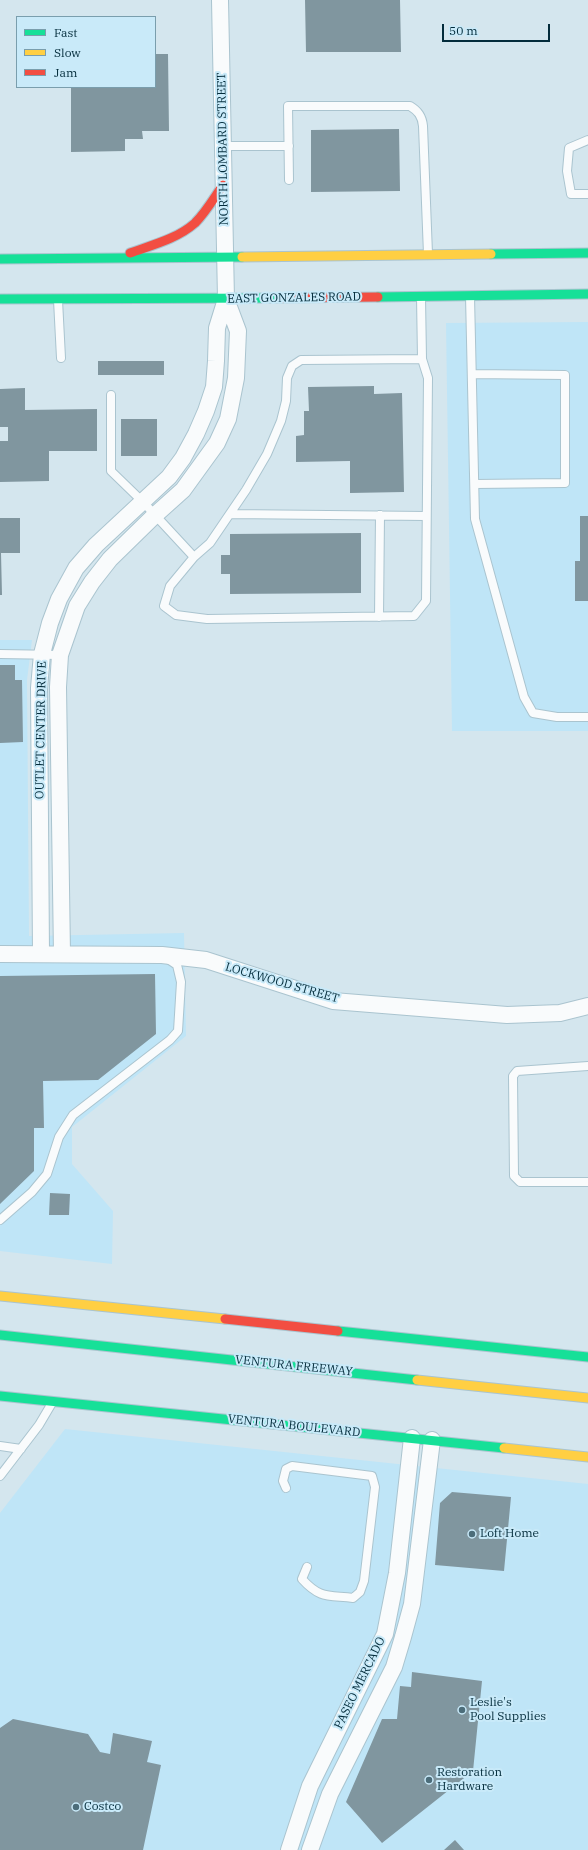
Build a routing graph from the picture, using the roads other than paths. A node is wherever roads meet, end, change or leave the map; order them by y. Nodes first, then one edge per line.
1 (220, 0) edge
2 (588, 140) edge
3 (222, 146) junction
4 (288, 146) junction
5 (289, 180) dead end
6 (223, 185) junction
7 (588, 194) edge
8 (588, 253) edge
9 (428, 255) junction
10 (225, 257) junction
11 (119, 258) junction
12 (0, 259) edge
13 (588, 294) edge
14 (422, 296) junction
15 (470, 296) junction
16 (0, 299) edge
17 (58, 299) junction
18 (226, 299) junction
19 (61, 358) dead end
20 (422, 359) junction
21 (472, 374) junction
22 (111, 395) dead end
23 (475, 484) junction
24 (143, 502) junction
25 (230, 514) junction
26 (380, 515) junction
27 (154, 516) junction
28 (426, 516) junction
29 (194, 557) junction
30 (379, 617) junction
31 (0, 654) edge
32 (42, 654) junction
33 (60, 655) junction
34 (588, 717) edge
35 (0, 954) edge
36 (41, 954) junction
37 (62, 954) junction
38 (162, 955) junction
39 (588, 1006) edge
40 (588, 1066) edge
41 (588, 1182) edge
42 (0, 1220) edge
43 (0, 1296) edge
44 (3, 1335) edge
45 (588, 1358) edge
46 (0, 1396) edge
47 (588, 1398) edge
48 (53, 1402) junction
49 (412, 1438) junction
50 (432, 1440) junction
51 (0, 1446) edge
52 (21, 1449) junction
53 (588, 1457) edge
54 (0, 1476) edge
55 (286, 1488) dead end
56 (306, 1567) dead end
57 (289, 1850) edge
58 (310, 1850) edge

1 - 3 street, NORTH LOMBARD STREET
2 - 7 lane
3 - 4 lane
3 - 6 street, NORTH LOMBARD STREET
4 - 5 lane
4 - 9 lane
6 - 10 street, NORTH LOMBARD STREET
6 - 11 main road
8 - 9 main road
9 - 10 main road
10 - 11 main road
10 - 18 street, NORTH LOMBARD STREET
11 - 12 main road
13 - 15 main road, EAST GONZALES ROAD
14 - 15 main road, EAST GONZALES ROAD
14 - 18 main road, EAST GONZALES ROAD
14 - 20 lane
15 - 21 lane
16 - 17 main road, EAST GONZALES ROAD
17 - 18 main road, EAST GONZALES ROAD
17 - 19 lane
18 - 24 street, OUTLET CENTER DRIVE
18 - 27 street, OUTLET CENTER DRIVE
20 - 25 lane
20 - 28 lane
21 - 23 lane
21 - 23 lane
22 - 24 lane
23 - 34 lane
24 - 27 lane
24 - 32 street, OUTLET CENTER DRIVE
25 - 26 lane
25 - 29 lane
26 - 28 lane
26 - 30 lane
27 - 29 lane
27 - 33 street, OUTLET CENTER DRIVE
28 - 30 lane
29 - 30 lane
31 - 32 lane
32 - 33 lane
32 - 36 street, OUTLET CENTER DRIVE
33 - 37 street, OUTLET CENTER DRIVE
35 - 36 street, LOCKWOOD STREET
36 - 37 street, LOCKWOOD STREET
37 - 38 street, LOCKWOOD STREET
38 - 39 street, LOCKWOOD STREET
38 - 42 lane
40 - 41 lane
43 - 45 main road
44 - 47 main road, VENTURA FREEWAY
46 - 48 main road, VENTURA BOULEVARD
48 - 49 main road, VENTURA BOULEVARD
48 - 52 lane
49 - 50 main road, VENTURA BOULEVARD
49 - 57 street, PASEO MERCADO
50 - 53 main road, VENTURA BOULEVARD
50 - 58 street, PASEO MERCADO
51 - 52 lane
52 - 54 lane
55 - 56 lane

